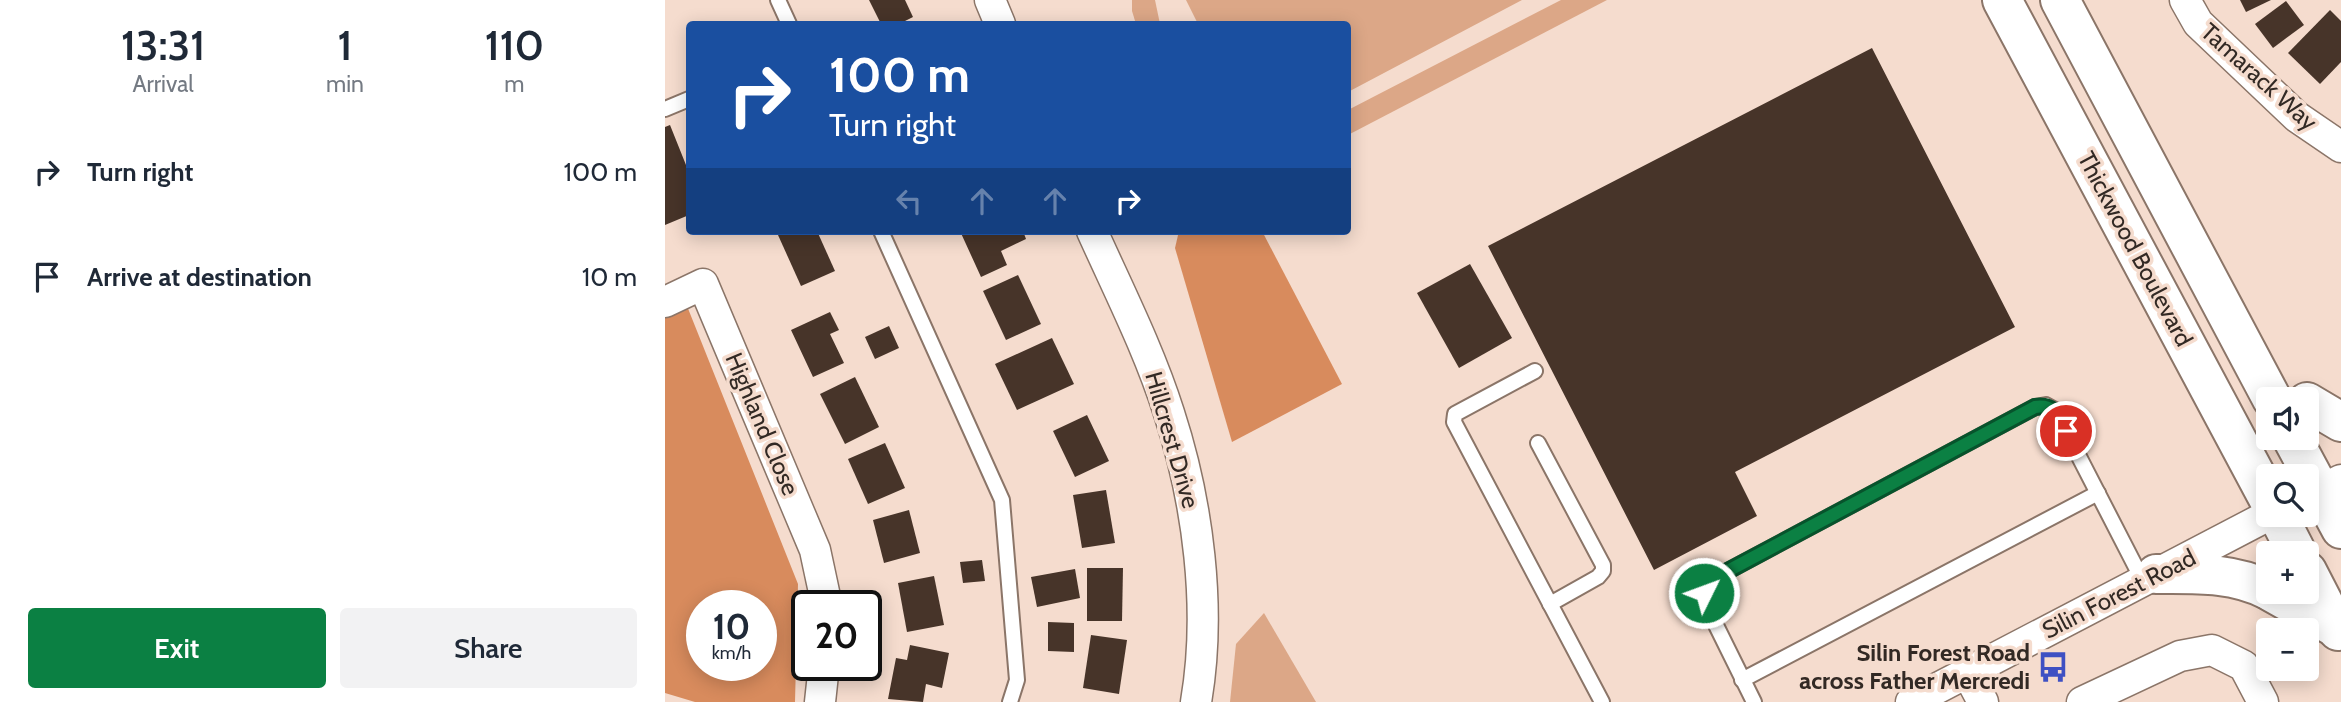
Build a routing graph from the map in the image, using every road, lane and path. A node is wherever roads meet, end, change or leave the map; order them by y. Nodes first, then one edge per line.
1 (778, 0) edge
2 (990, 0) edge
3 (2001, 0) edge
4 (2060, 0) edge
5 (2185, 0) edge
6 (788, 21) edge
7 (999, 21) edge
8 (686, 100) edge
9 (665, 109) edge
10 (2341, 147) edge
11 (883, 235) edge
12 (1094, 235) edge
13 (665, 302) edge
14 (2246, 349) junction
15 (1535, 371) dead end
16 (2266, 387) edge
17 (2289, 387) edge
18 (2319, 409) edge
19 (2341, 422) edge
20 (1538, 443) dead end
21 (2299, 450) edge
22 (2256, 476) edge
23 (2323, 489) edge
24 (2098, 493) junction
25 (2256, 522) edge
26 (2341, 530) edge
27 (2150, 578) junction
28 (2256, 585) edge
29 (824, 590) edge
30 (2319, 594) edge
31 (1550, 604) junction
32 (2291, 604) edge
33 (2339, 633) edge
34 (1967, 672) junction
35 (1742, 680) junction
36 (822, 681) edge
37 (820, 702) edge
38 (1010, 702) edge
39 (1196, 702) edge
40 (1602, 702) edge
41 (1754, 702) edge
42 (1911, 702) edge
43 (1983, 702) edge
44 (2082, 702) edge
45 (2263, 702) edge

1 - 6 lane
2 - 7 street
3 - 22 main road, Thickwood Boulevard
4 - 14 main road, Thickwood Boulevard
5 - 10 street, Tamarack Way
8 - 9 lane
11 - 38 lane
12 - 39 street, Hillcrest Drive
13 - 29 street, Highland Close
14 - 16 main road, Thickwood Boulevard
14 - 17 main road
15 - 31 lane
18 - 19 main road
20 - 31 lane
21 - 23 main road
23 - 26 main road
24 - 27 lane
24 - 35 lane
24 - 35 lane
25 - 27 street, Silin Forest Road
27 - 28 main road
27 - 34 street, Silin Forest Road
30 - 33 main road
31 - 40 lane
32 - 33 main road
34 - 42 street, Silin Forest Road
34 - 43 street
35 - 41 lane
36 - 37 street
44 - 45 street

